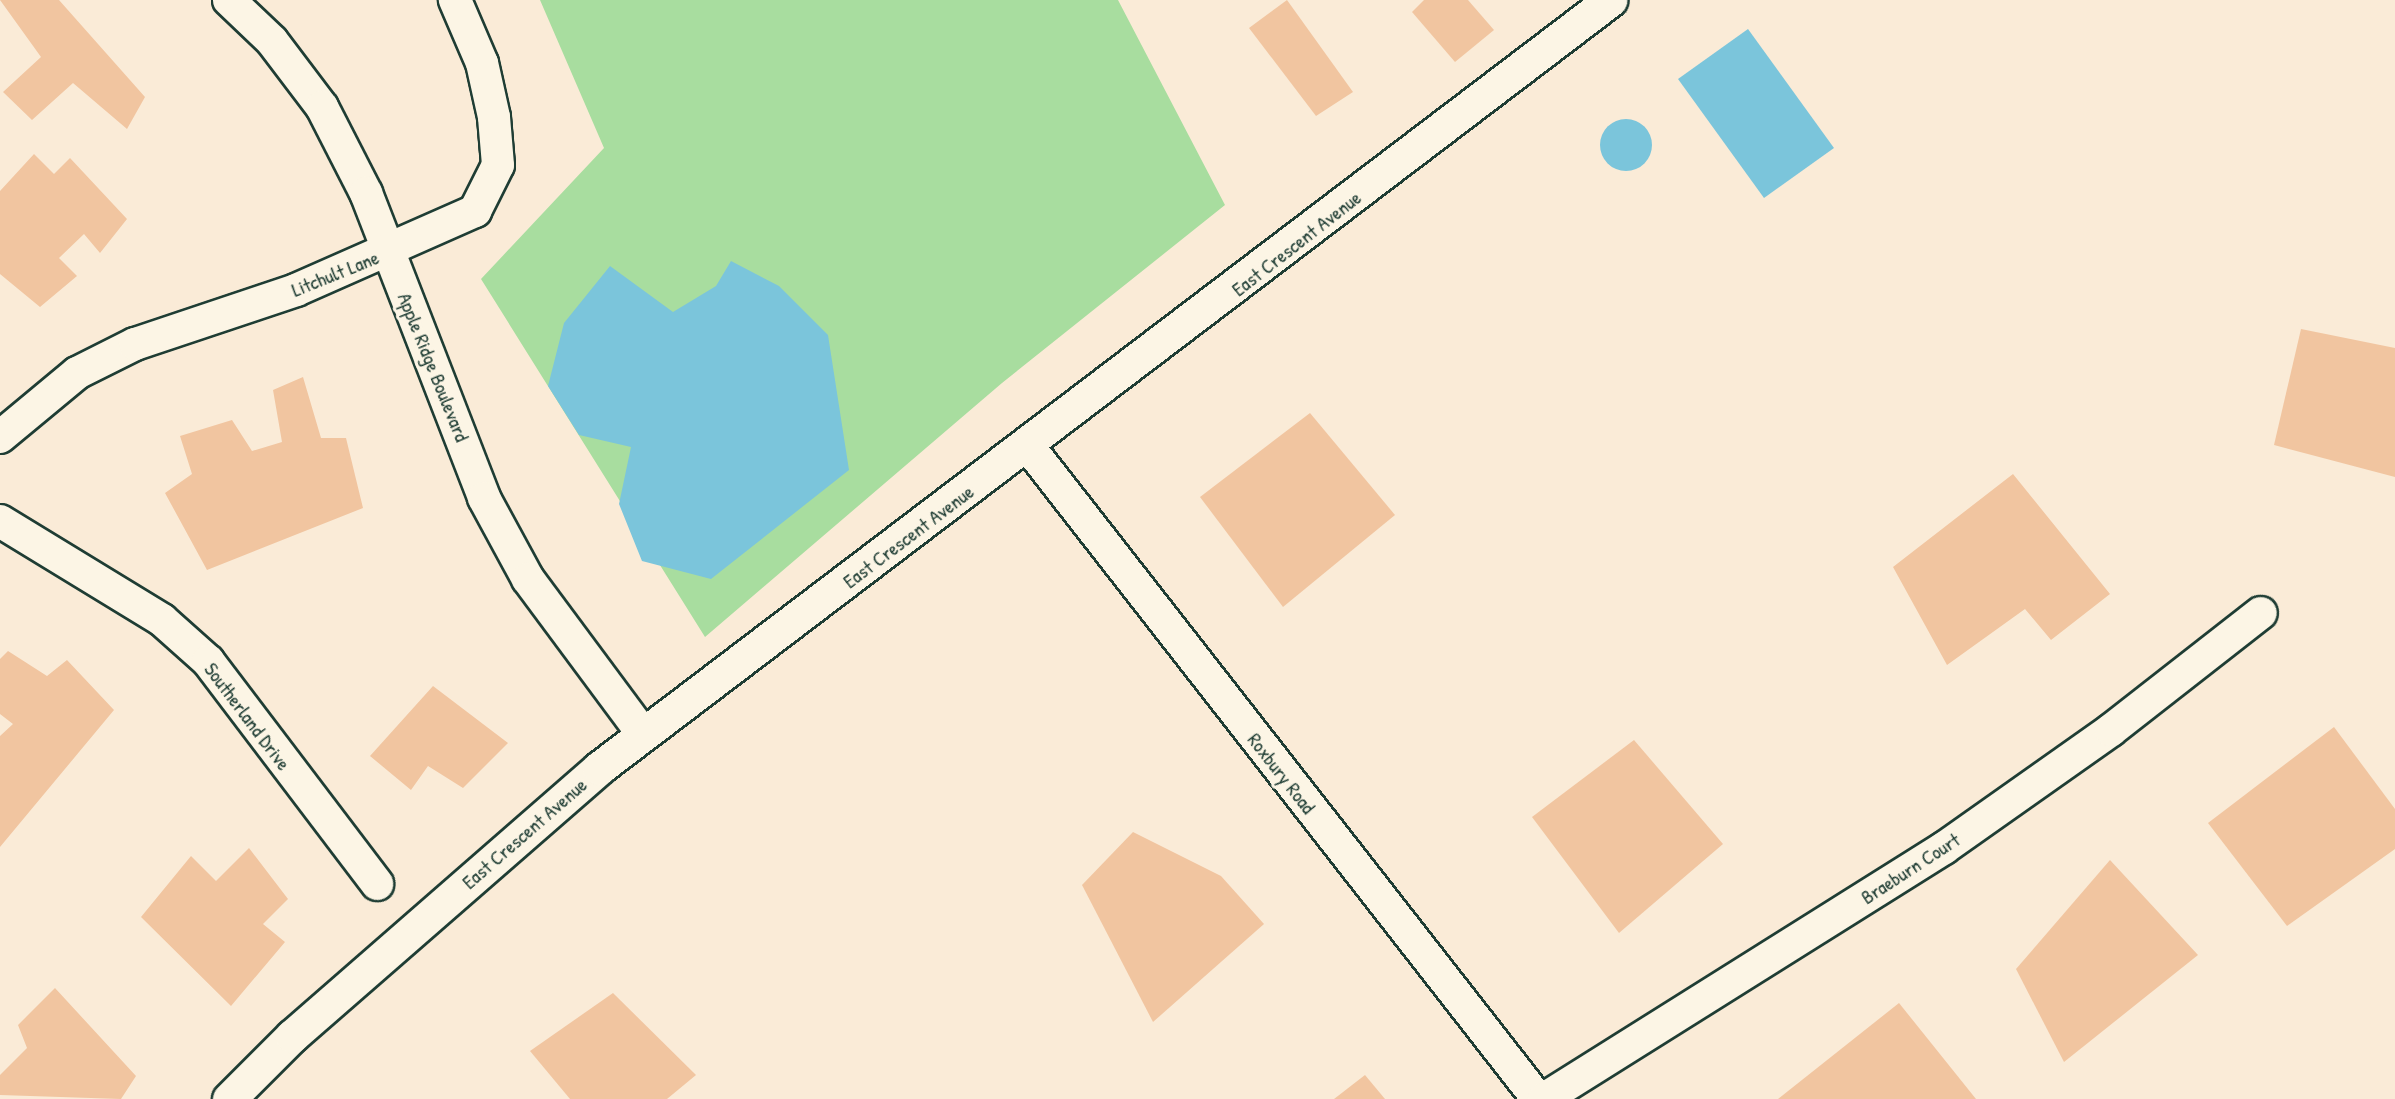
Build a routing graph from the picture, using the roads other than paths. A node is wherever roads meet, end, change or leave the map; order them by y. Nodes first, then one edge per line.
1 (229, 0) edge
2 (455, 0) edge
3 (1611, 0) edge
4 (388, 251) junction
5 (0, 437) edge
6 (1028, 446) junction
7 (0, 521) edge
8 (2261, 613) dead end
9 (644, 735) junction
10 (377, 884) dead end
11 (229, 1099) edge
12 (1538, 1099) edge
13 (1544, 1099) edge

1 - 4 street, Apple Ridge Boulevard
2 - 4 street, Litchult Lane
3 - 6 street, East Crescent Avenue
4 - 5 street, Litchult Lane
4 - 9 street, Apple Ridge Boulevard
6 - 9 street, East Crescent Avenue
6 - 12 street, Roxbury Road
7 - 10 street, Southerland Drive
8 - 13 street, Braeburn Court
9 - 11 street, East Crescent Avenue

